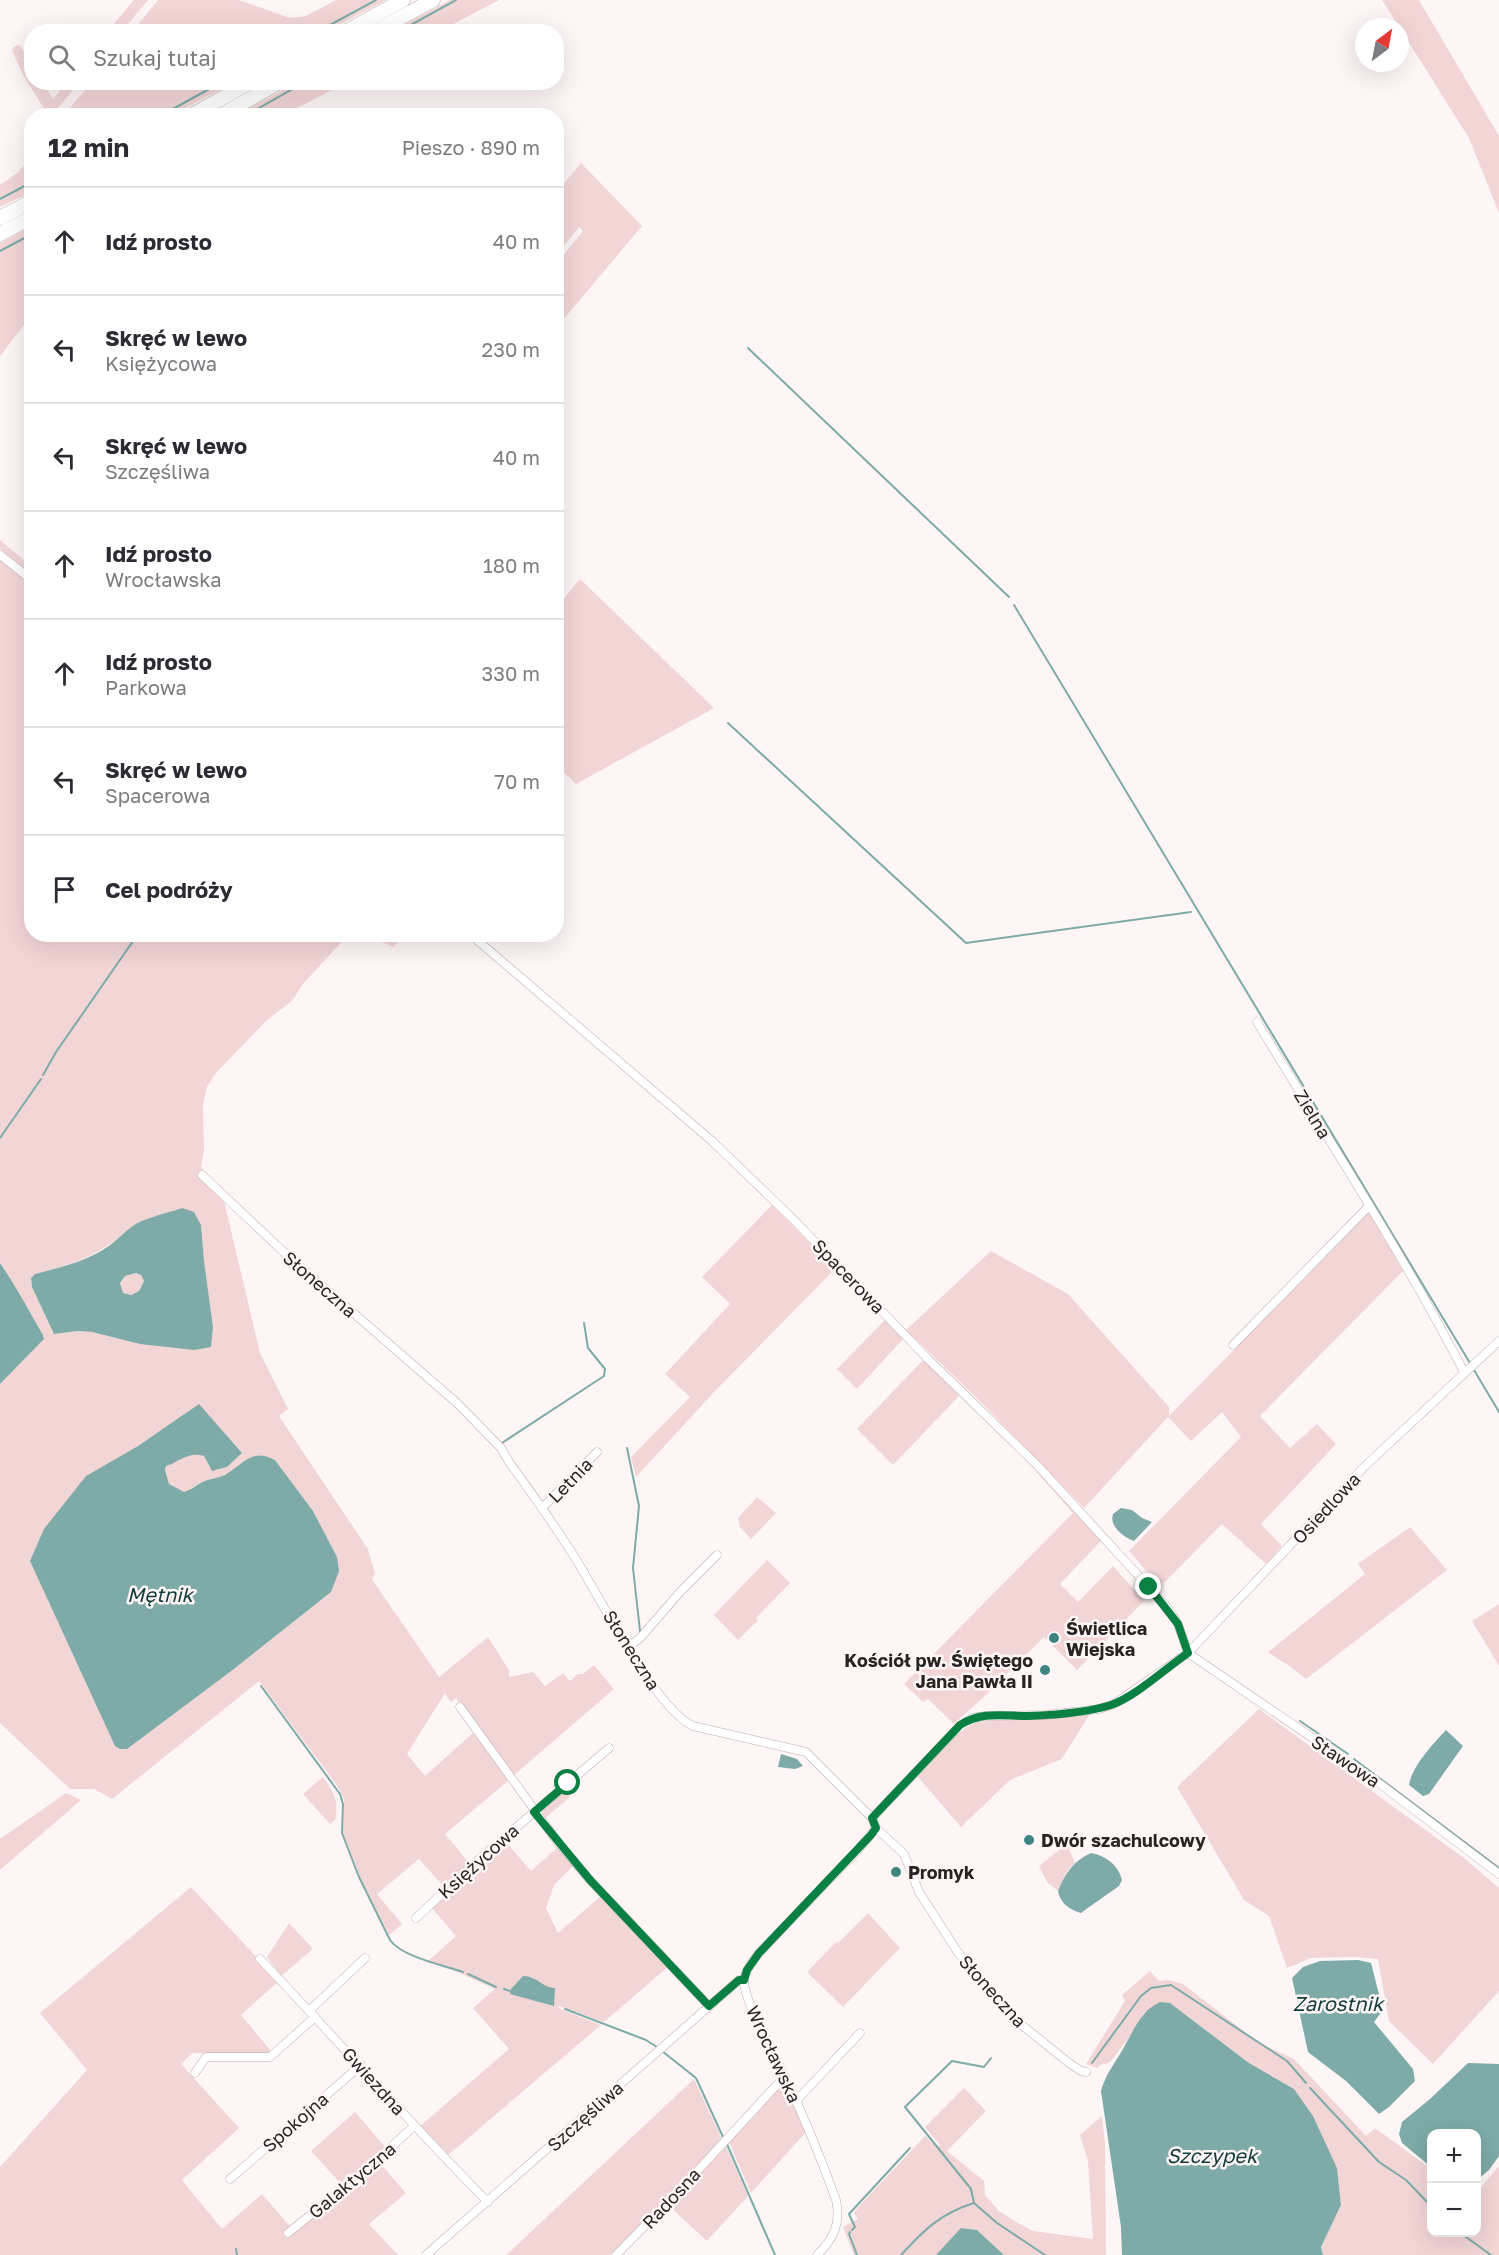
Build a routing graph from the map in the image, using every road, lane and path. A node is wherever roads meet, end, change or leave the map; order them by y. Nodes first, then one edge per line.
1 (403, 0) edge
2 (433, 0) edge
3 (360, 24) edge
4 (389, 24) edge
5 (237, 90) edge
6 (266, 90) edge
7 (204, 108) edge
8 (233, 108) edge
9 (24, 205) edge
10 (0, 218) edge
11 (24, 221) edge
12 (0, 234) edge
13 (0, 555) edge
14 (24, 574) edge
15 (479, 942) edge
16 (1257, 1022) dead end
17 (202, 1175) dead end
18 (1369, 1206) junction
19 (1499, 1341) edge
20 (1233, 1345) dead end
21 (1467, 1370) junction
22 (597, 1452) dead end
23 (542, 1508) junction
24 (717, 1555) dead end
25 (629, 1647) junction
26 (1188, 1653) junction
27 (460, 1707) dead end
28 (609, 1748) dead end
29 (534, 1812) junction
30 (872, 1818) junction
31 (876, 1828) junction
32 (1499, 1874) edge
33 (416, 1918) dead end
34 (365, 1958) dead end
35 (260, 1959) dead end
36 (744, 1980) junction
37 (709, 2006) junction
38 (312, 2014) junction
39 (860, 2033) dead end
40 (361, 2065) junction
41 (1086, 2072) dead end
42 (195, 2073) dead end
43 (785, 2076) junction
44 (796, 2101) junction
45 (414, 2126) junction
46 (230, 2179) dead end
47 (488, 2202) junction
48 (288, 2233) dead end
49 (426, 2255) edge
50 (616, 2255) edge
51 (817, 2255) edge

1 - 3 highway
2 - 4 highway
5 - 7 highway
6 - 8 highway
9 - 10 highway
11 - 12 highway
13 - 14 street
15 - 26 street, Spacerowa
16 - 18 street, Zielna
17 - 23 street, Słoneczna
18 - 20 street
18 - 21 street, Zielna
19 - 21 street, Osiedlowa
21 - 26 street, Osiedlowa
22 - 23 street, Letnia
23 - 25 street, Słoneczna
24 - 25 street
25 - 30 street, Słoneczna
26 - 30 street, Osiedlowa
26 - 32 street, Stawowa
27 - 29 street
28 - 29 street
29 - 33 street, Księżycowa
29 - 37 street, Księżycowa
30 - 31 street, Słoneczna
31 - 36 street
31 - 41 street, Słoneczna
34 - 38 street
35 - 38 street, Gwiezdna
36 - 37 street, Szczęśliwa
36 - 43 street, Wrocławska
37 - 47 street, Szczęśliwa
38 - 40 street, Gwiezdna
38 - 42 street
39 - 44 street
40 - 45 street, Gwiezdna
40 - 46 street, Spokojna
43 - 44 street, Wrocławska
43 - 50 street, Radosna
44 - 51 street, Wrocławska
45 - 47 street, Gwiezdna
45 - 48 street, Galaktyczna
47 - 49 street, Szczęśliwa

